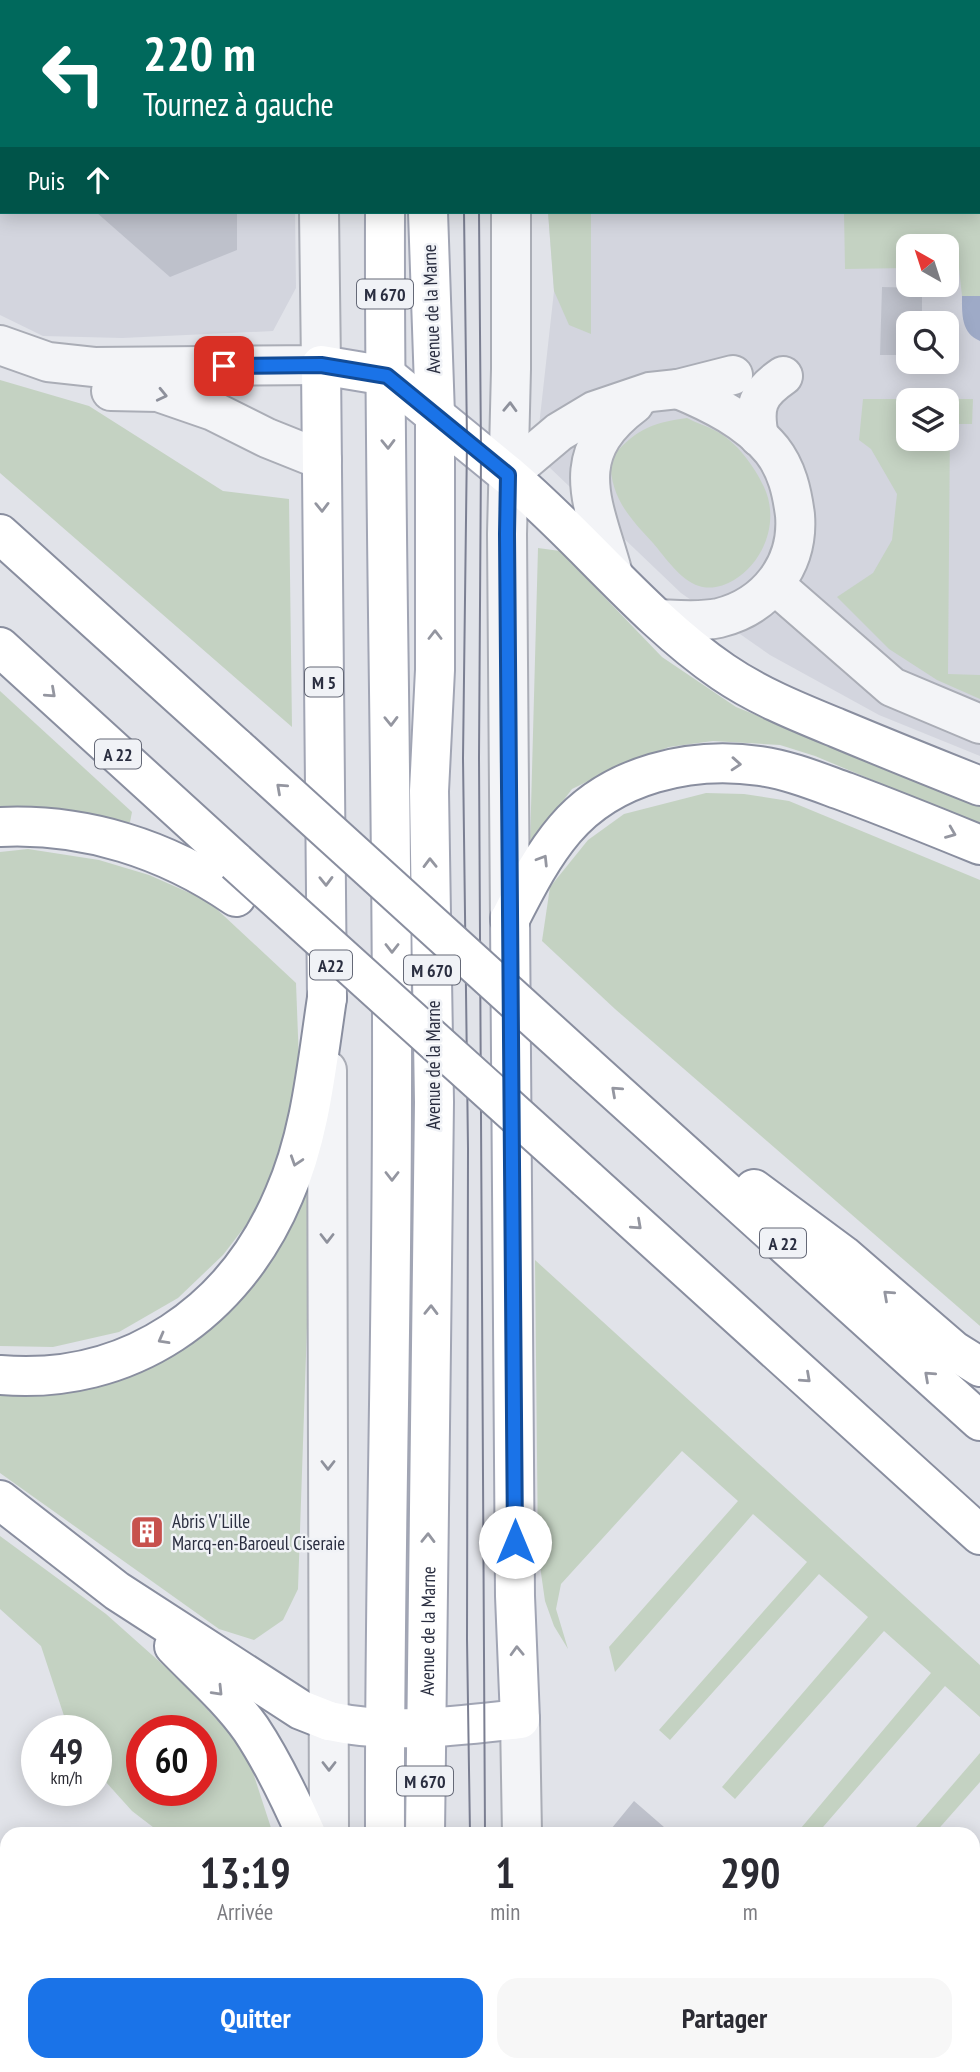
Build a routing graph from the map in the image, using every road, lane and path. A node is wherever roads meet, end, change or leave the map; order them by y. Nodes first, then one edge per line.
1 (319, 214) edge
2 (385, 214) edge
3 (428, 214) edge
4 (511, 214) edge
5 (0, 345) edge
6 (321, 365) junction
7 (0, 366) edge
8 (733, 375) dead end
9 (387, 376) junction
10 (783, 376) dead end
11 (664, 391) junction
12 (435, 415) junction
13 (759, 437) junction
14 (322, 460) junction
15 (508, 475) junction
16 (0, 534) edge
17 (612, 574) junction
18 (775, 585) junction
19 (660, 619) junction
20 (0, 647) edge
21 (980, 724) edge
22 (980, 786) edge
23 (0, 827) edge
24 (980, 845) edge
25 (236, 879) junction
26 (509, 919) junction
27 (327, 998) junction
28 (646, 1119) junction
29 (980, 1367) edge
30 (0, 1376) edge
31 (980, 1422) edge
32 (0, 1500) edge
33 (980, 1535) edge
34 (117, 1591) junction
35 (520, 1719) junction
36 (329, 1721) junction
37 (385, 1729) junction
38 (426, 1729) junction
39 (303, 1827) edge
40 (329, 1827) edge
41 (385, 1827) edge
42 (425, 1827) edge
43 (522, 1827) edge

1 - 6 street, M 5
2 - 9 main road, M 670
3 - 12 main road, Avenue de la Marne / M 670
15 -> 4 street
5 - 6 street
6 - 9 main road
6 - 14 main road, M 5
7 -> 14 street
8 - 11 street
9 - 12 main road
9 -> 37 main road, M 670
10 - 13 street
11 - 13 street
11 - 15 street
11 - 17 street
12 - 15 main road
38 -> 12 main road, Avenue de la Marne / M 670
13 - 18 street
14 -> 27 main road, M 5
15 - 17 main road
15 - 26 street
28 -> 16 main road, A 22, bridge
17 - 19 main road
18 - 19 street
18 - 21 street
19 - 22 main road
20 -> 25 main road, A 22
23 - 25 main road
26 -> 24 main road
25 -> 33 main road, A22, bridge
35 -> 26 main road
27 -> 30 main road
27 -> 36 street, M 5
29 -> 28 main road
31 -> 28 main road, A 22
32 - 34 main road
34 - 36 main road
34 -> 39 main road
35 - 38 main road
35 - 43 street
36 - 37 main road
36 -> 40 street, M 5
37 - 38 main road
37 - 41 main road, M 670
38 - 42 main road, Avenue de la Marne / M 670

